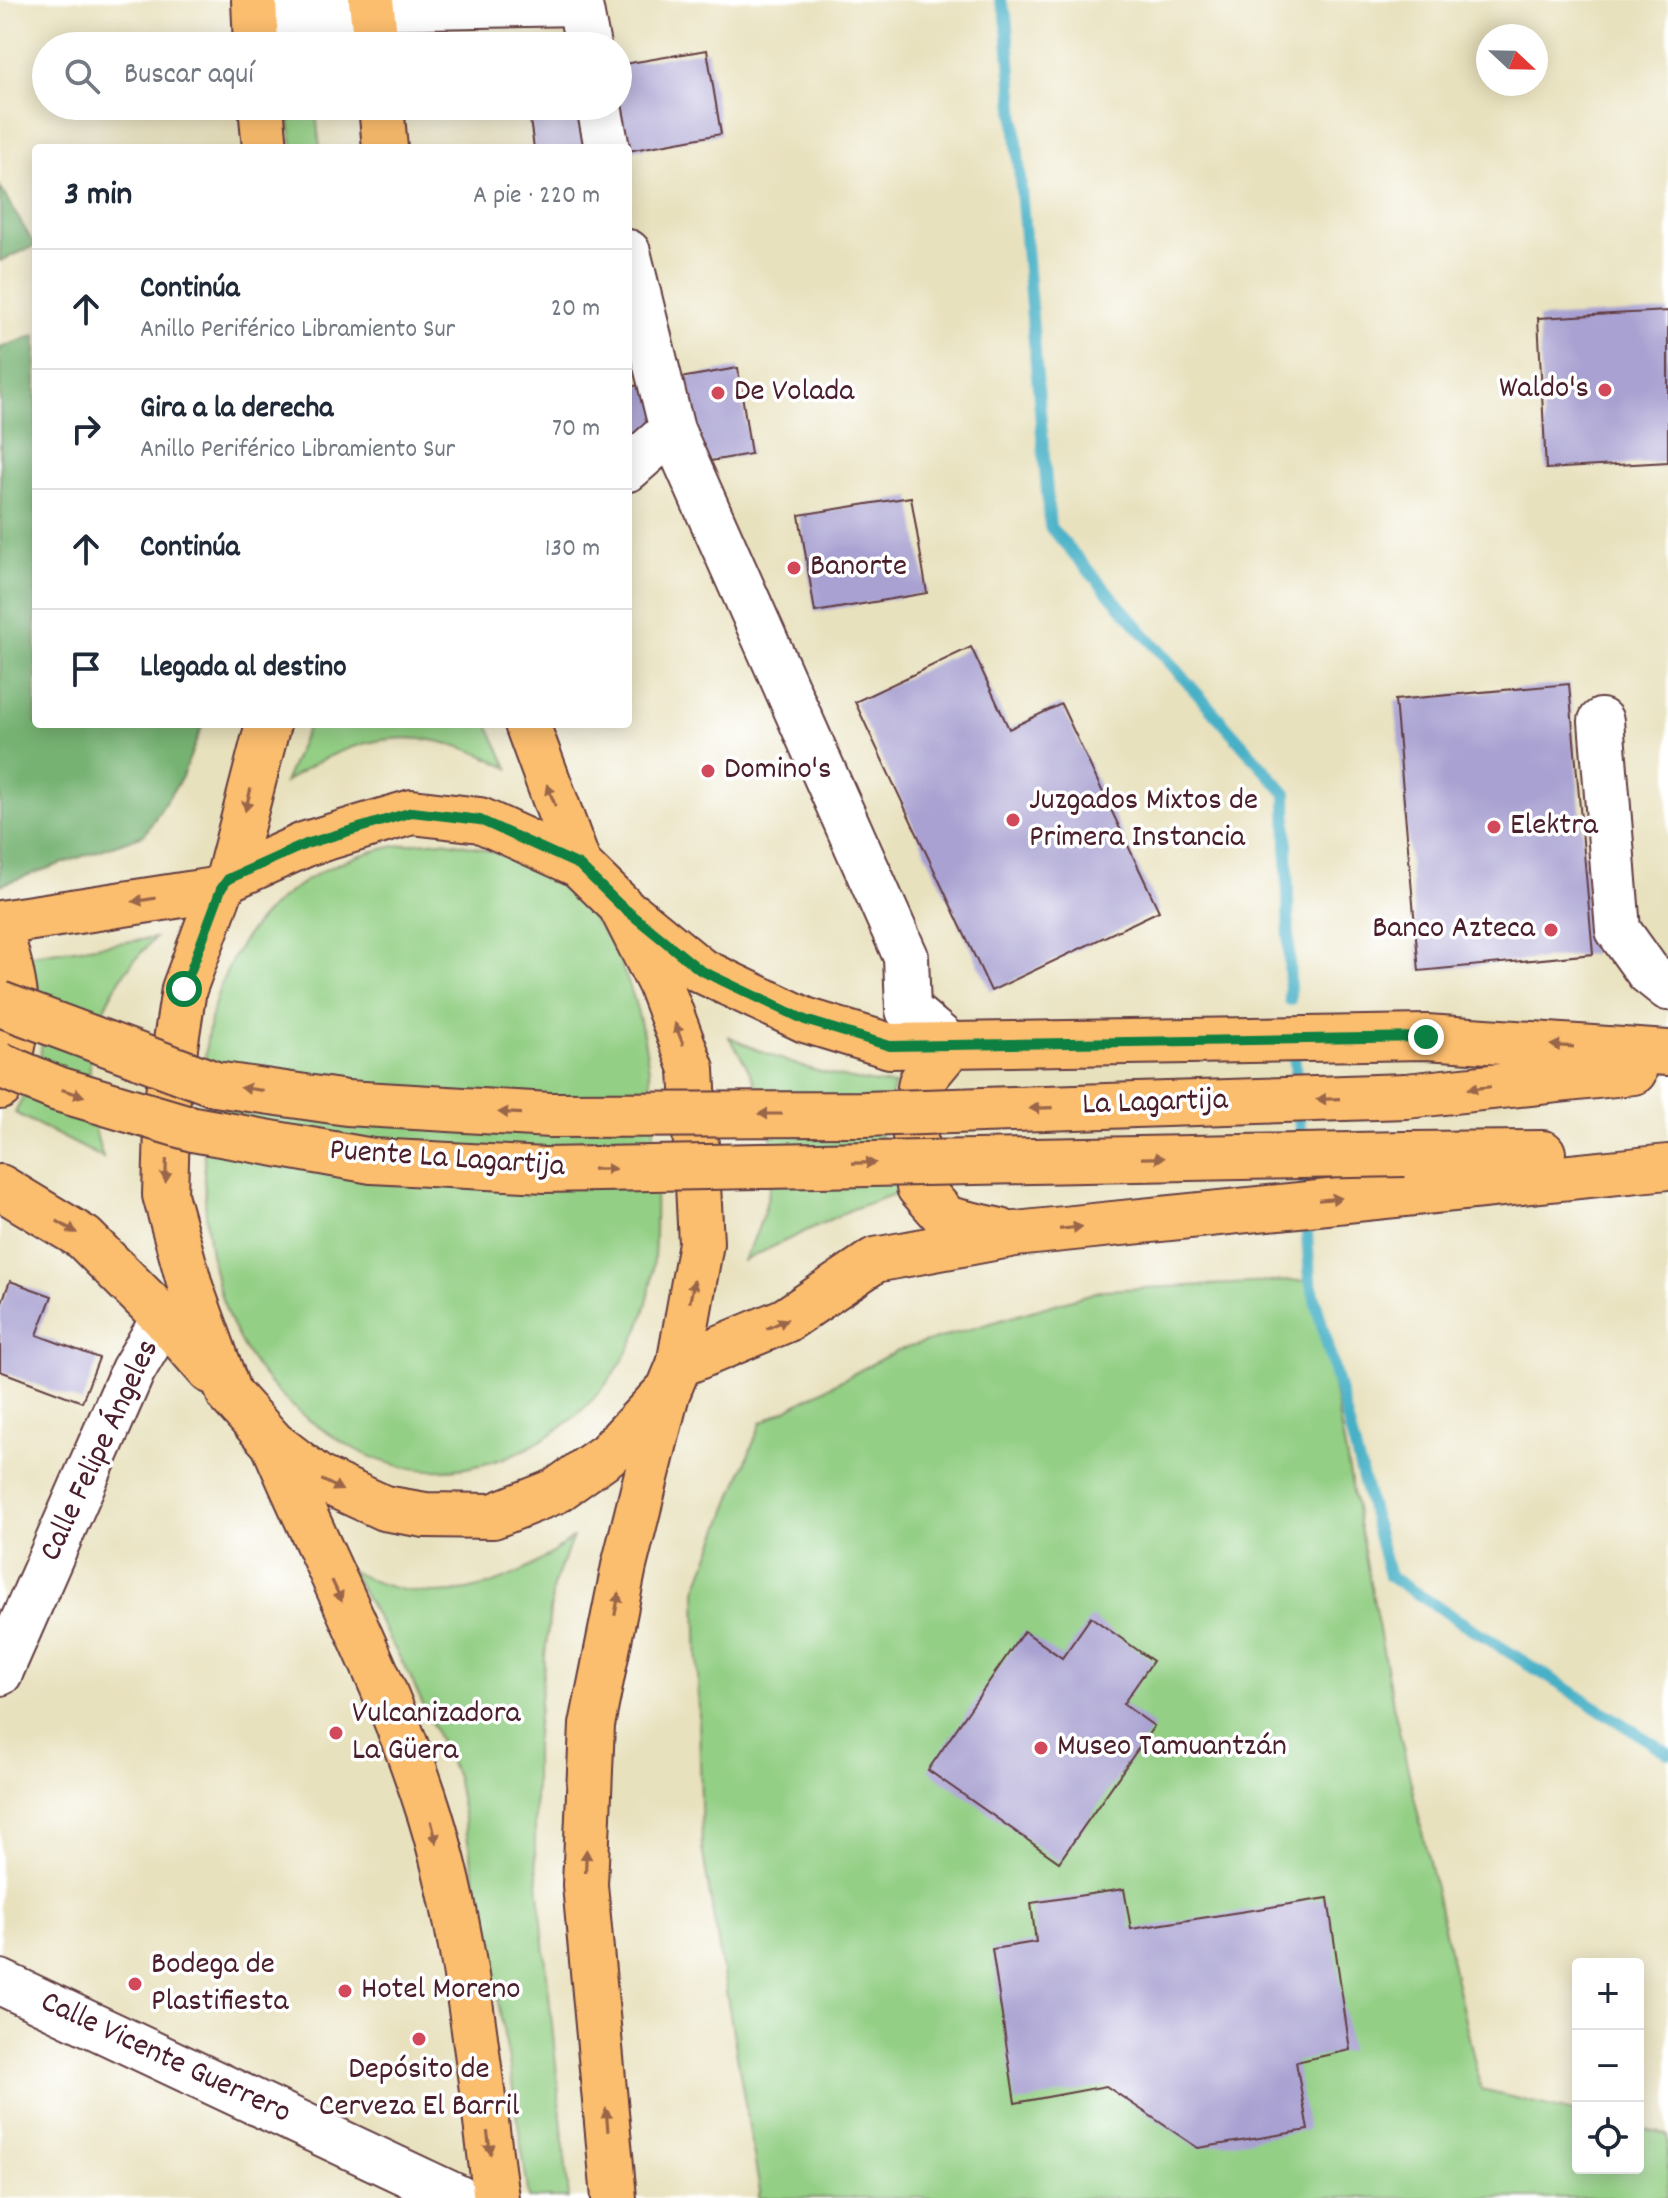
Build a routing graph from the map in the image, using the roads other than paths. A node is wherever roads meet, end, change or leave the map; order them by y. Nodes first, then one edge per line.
1 (580, 2) edge
2 (373, 18) edge
3 (255, 20) edge
4 (585, 32) edge
5 (262, 120) edge
6 (382, 120) edge
7 (602, 120) edge
8 (265, 144) edge
9 (385, 144) edge
10 (606, 144) edge
11 (632, 268) edge
12 (672, 430) junction
13 (632, 465) edge
14 (1601, 721) dead end
15 (267, 728) edge
16 (528, 728) edge
17 (579, 865) junction
18 (224, 884) junction
19 (620, 905) junction
20 (0, 923) edge
21 (0, 930) edge
22 (1668, 988) edge
23 (0, 1004) edge
24 (951, 1046) junction
25 (1668, 1053) edge
26 (0, 1065) edge
27 (1668, 1068) edge
28 (0, 1087) edge
29 (904, 1113) joint
30 (1668, 1151) edge
31 (907, 1162) joint
32 (1668, 1167) edge
33 (0, 1187) edge
34 (1015, 1234) junction
35 (164, 1318) junction
36 (674, 1377) junction
37 (229, 1394) junction
38 (273, 1443) junction
39 (0, 1673) edge
40 (0, 1982) edge
41 (459, 2198) edge
42 (496, 2198) edge
43 (614, 2198) edge

1 - 2 street
1 - 4 street
2 - 3 street
5 - 8 main road
6 - 9 main road
7 - 10 street
11 - 12 street
12 - 13 street
12 - 24 street
14 - 22 street
15 -> 18 main road
17 -> 16 main road
17 - 18 main road
17 - 19 main road
18 -> 20 main road
18 -> 37 main road
19 - 24 main road
36 -> 19 main road
21 - 28 main road
29 -> 23 main road, Puente La Lagartija, bridge
25 -> 24 main road
24 - 34 main road
26 -> 31 main road, Puente La Lagartija, bridge
27 -> 29 main road, La Lagartija, bridge
31 -> 30 main road, La Lagartija, bridge
34 -> 32 main road
33 -> 35 main road
36 -> 34 main road
35 - 37 main road
35 - 39 street, Calle Felipe Ángeles
38 -> 36 main road
43 -> 36 main road
37 - 38 main road
38 -> 42 main road
40 - 41 street, Calle Vicente Guerrero

